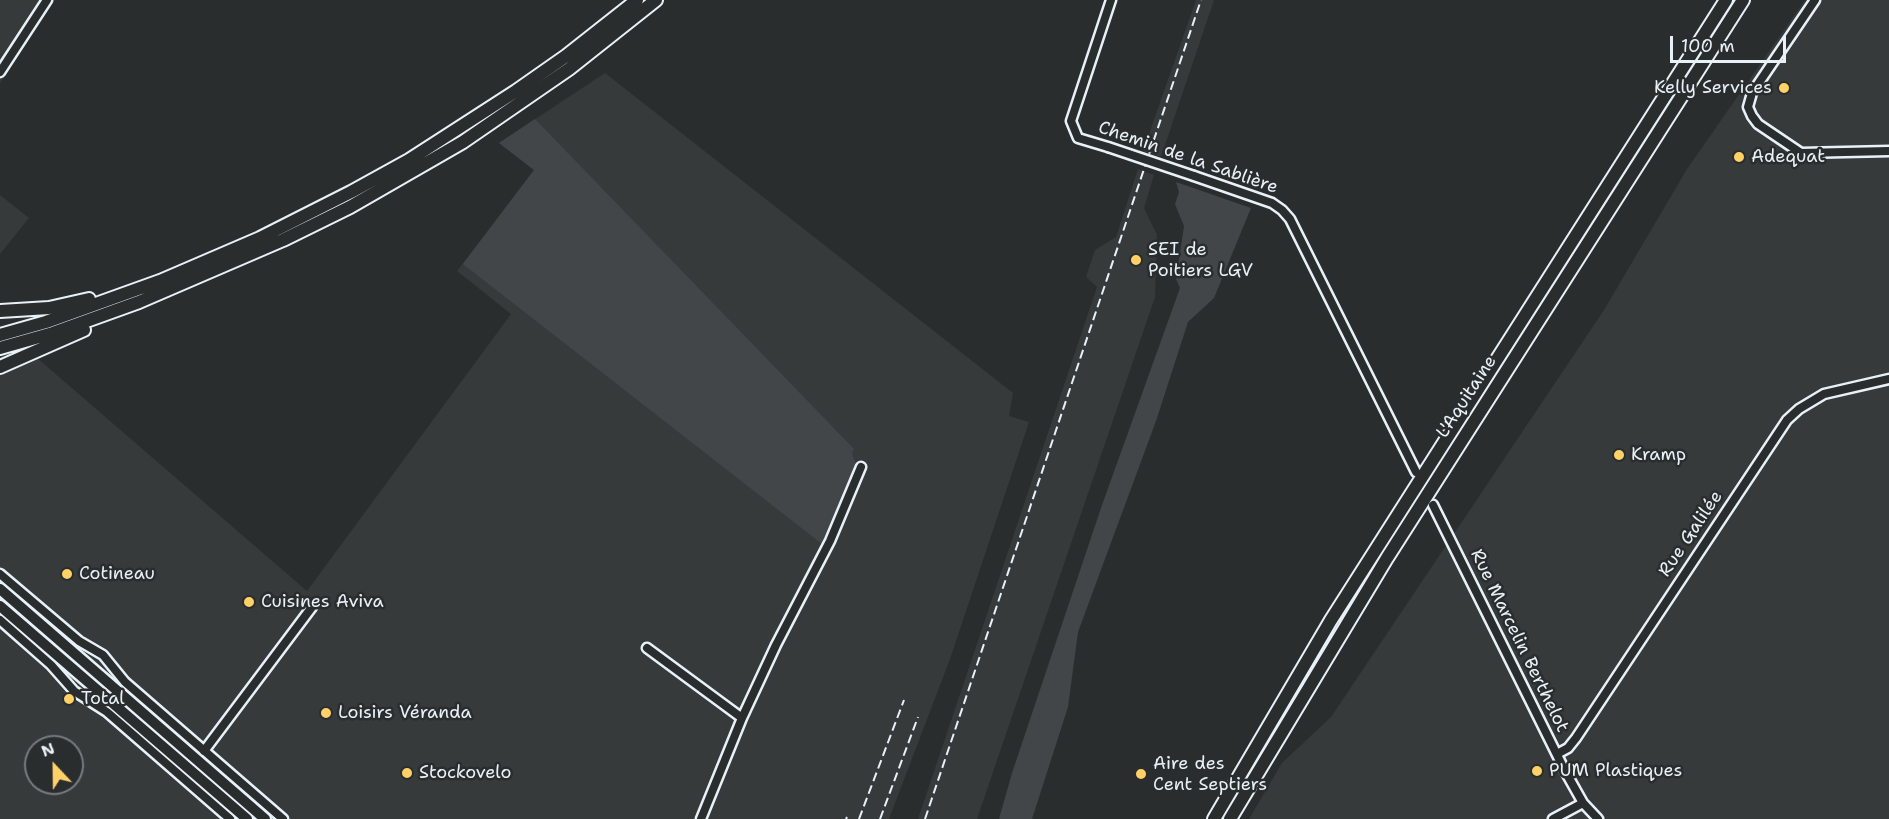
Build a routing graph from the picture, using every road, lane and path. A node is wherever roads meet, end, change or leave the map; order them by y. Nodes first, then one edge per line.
1 (46, 0) edge
2 (637, 0) edge
3 (656, 0) edge
4 (1111, 0) edge
5 (1726, 0) edge
6 (1743, 0) edge
7 (1815, 0) edge
8 (0, 54) edge
9 (8, 61) junction
10 (0, 72) edge
11 (1889, 151) edge
12 (160, 281) junction
13 (139, 302) junction
14 (0, 311) edge
15 (0, 336) edge
16 (0, 348) edge
17 (0, 367) edge
18 (1889, 379) edge
19 (861, 467) dead end
20 (1416, 472) dead end
21 (1433, 505) dead end
22 (0, 574) edge
23 (0, 589) edge
24 (0, 606) edge
25 (312, 607) dead end
26 (0, 620) edge
27 (647, 648) dead end
28 (742, 718) junction
29 (204, 751) junction
30 (1557, 754) junction
31 (1583, 803) junction
32 (230, 819) edge
33 (247, 819) edge
34 (265, 819) edge
35 (283, 819) edge
36 (701, 819) edge
37 (1214, 819) edge
38 (1230, 819) edge
39 (1553, 819) edge
40 (1598, 819) edge

1 - 9 street
2 - 12 highway
3 - 13 highway
4 - 20 street, Chemin de la Sablière, bridge
5 - 37 highway, L'Aquitaine
6 - 38 highway, L'Aquitaine
7 - 11 street
8 - 9 street
9 - 10 street
12 - 14 highway
12 - 15 highway
13 - 16 highway
13 - 17 highway
18 - 30 street, Rue Galilée
19 - 28 street
21 - 30 street, Rue Marcelin Berthelot
22 - 29 street
23 - 34 main road
24 - 33 main road
25 - 29 street
26 - 32 street
27 - 28 street
28 - 36 street
29 - 35 street
30 - 31 street, Rue Marcelin Berthelot
31 - 39 street
31 - 40 street, Rue Marcelin Berthelot

